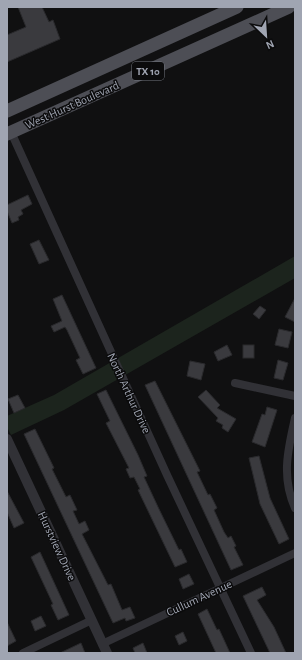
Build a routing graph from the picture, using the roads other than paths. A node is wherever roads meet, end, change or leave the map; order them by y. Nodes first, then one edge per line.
1 (237, 7) edge
2 (289, 7) edge
3 (7, 111) edge
4 (9, 133) edge
5 (235, 383) dead end
6 (295, 396) edge
7 (295, 418) edge
8 (7, 440) edge
9 (295, 508) edge
10 (295, 553) edge
11 (220, 588) junction
12 (92, 620) junction
13 (104, 648) edge
14 (23, 653) edge
15 (251, 653) edge

1 - 3 main road, West Hurst Boulevard / TX 10
2 - 4 main road, West Hurst Boulevard / TX 10
4 - 11 street, North Arthur Drive
5 - 6 street
7 - 9 street
8 - 12 street, Hurstview Drive
10 - 11 street, Cullum Avenue
11 - 13 street, Cullum Avenue
11 - 15 street, North Arthur Drive
12 - 13 street, Hurstview Drive
12 - 14 street

